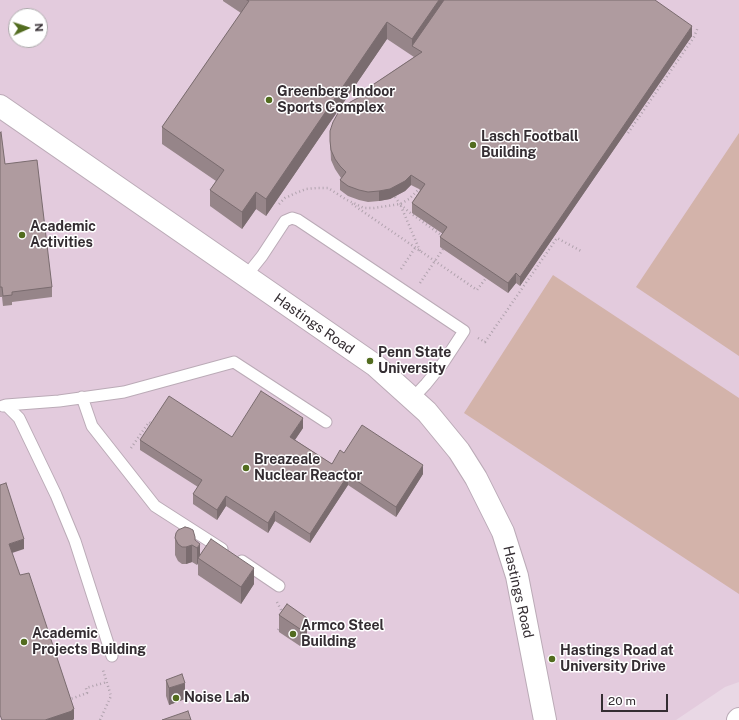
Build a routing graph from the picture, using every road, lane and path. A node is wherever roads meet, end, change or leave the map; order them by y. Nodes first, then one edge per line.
1 (698, 27) dead end
2 (0, 106) edge
3 (628, 133) edge
4 (419, 189) edge
5 (396, 197) edge
6 (347, 200) edge
7 (400, 204) junction
8 (372, 208) edge
9 (446, 236) edge
10 (415, 248) junction
11 (443, 249) edge
12 (420, 251) junction
13 (581, 251) dead end
14 (435, 261) junction
15 (246, 276) junction
16 (486, 278) edge
17 (391, 282) junction
18 (411, 296) junction
19 (464, 331) junction
20 (82, 398) junction
21 (412, 399) junction
22 (3, 406) edge
23 (326, 422) dead end
24 (156, 426) edge
25 (122, 463) junction
26 (279, 586) dead end
27 (281, 624) edge
28 (278, 630) dead end
29 (112, 656) joint
30 (106, 682) junction
31 (68, 700) edge
32 (100, 720) edge
33 (546, 720) edge

1 - 3 path
2 - 15 street, Hastings Road
4 - 7 path
5 - 7 path
6 - 10 path
7 - 8 path
7 - 9 path
7 - 12 path
10 - 12 path
10 - 17 path
11 - 14 path
12 - 14 path
13 - 19 path
14 - 16 path
14 - 18 path
15 - 17 lane
15 - 21 street, Hastings Road
17 - 18 lane
18 - 19 lane
19 - 21 lane
20 - 22 lane
20 - 23 lane
20 - 25 lane
21 - 33 street, Hastings Road
22 - 29 lane
24 - 25 path
25 - 26 lane
27 - 28 path
29 - 30 path
30 - 31 path
30 - 32 path

